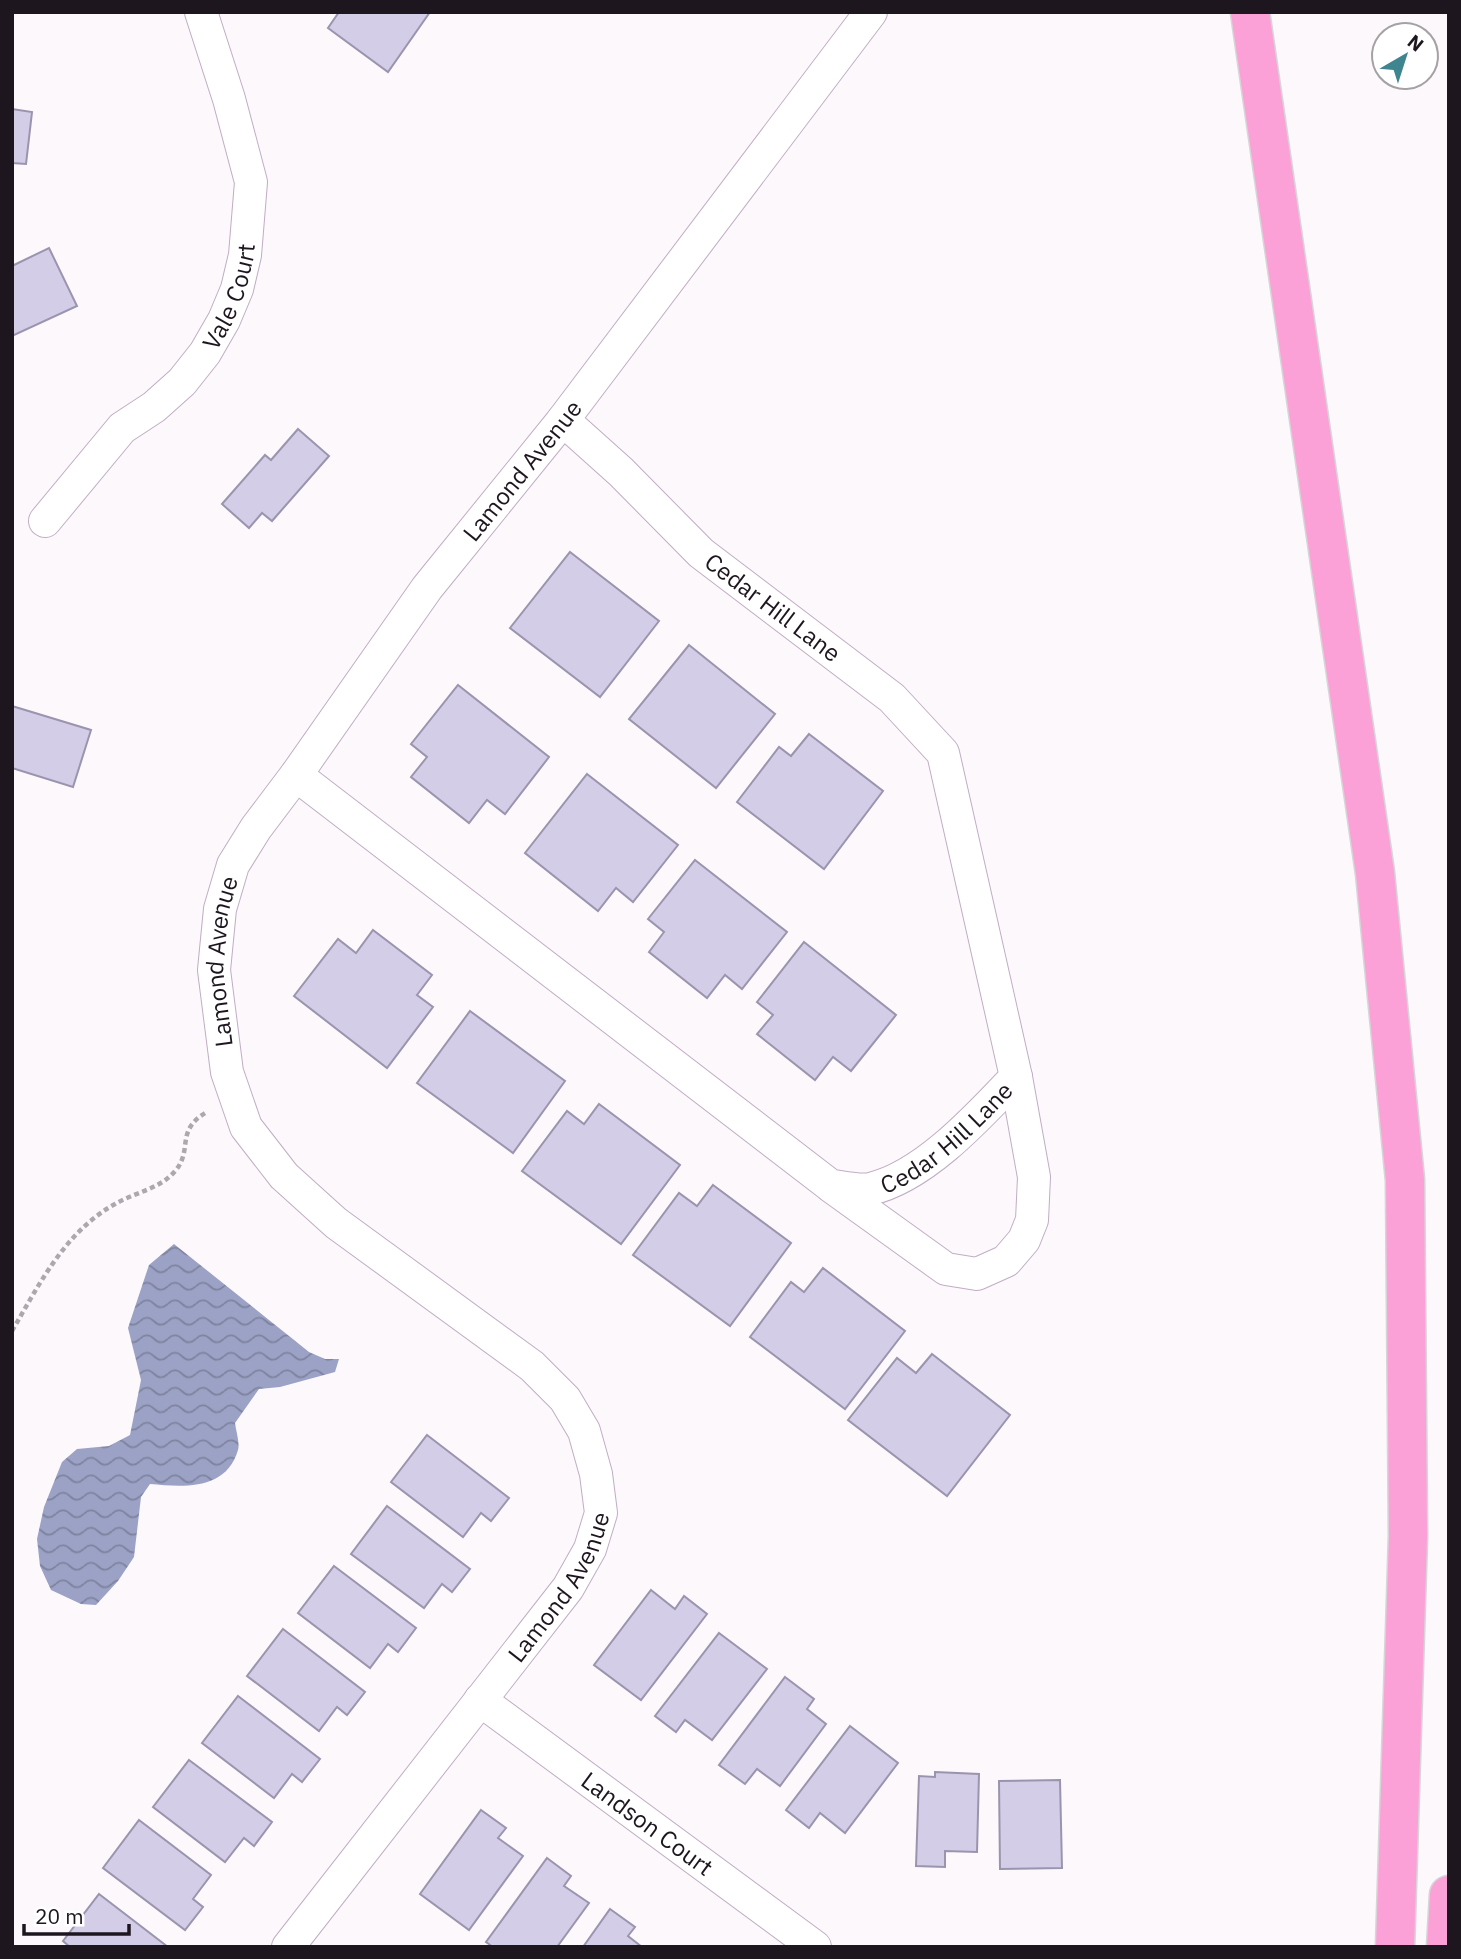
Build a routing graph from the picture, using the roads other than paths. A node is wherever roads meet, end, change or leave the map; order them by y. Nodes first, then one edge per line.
1 (201, 12) edge
2 (871, 12) edge
3 (1250, 12) edge
4 (563, 420) junction
5 (45, 521) dead end
6 (296, 775) junction
7 (1016, 1077) junction
8 (831, 1186) junction
9 (480, 1700) junction
10 (1449, 1895) edge
11 (288, 1947) edge
12 (815, 1947) edge
13 (1395, 1947) edge
14 (1446, 1947) edge

1 - 5 street, Vale Court
2 - 4 street, Lamond Avenue
3 - 13 highway
4 - 6 street, Lamond Avenue
4 - 7 street, Cedar Hill Lane
6 - 8 street
6 - 9 street, Lamond Avenue
7 - 8 street, Cedar Hill Lane
7 - 8 street
9 - 11 street, Lamond Avenue
9 - 12 street, Landson Court
10 - 14 highway

